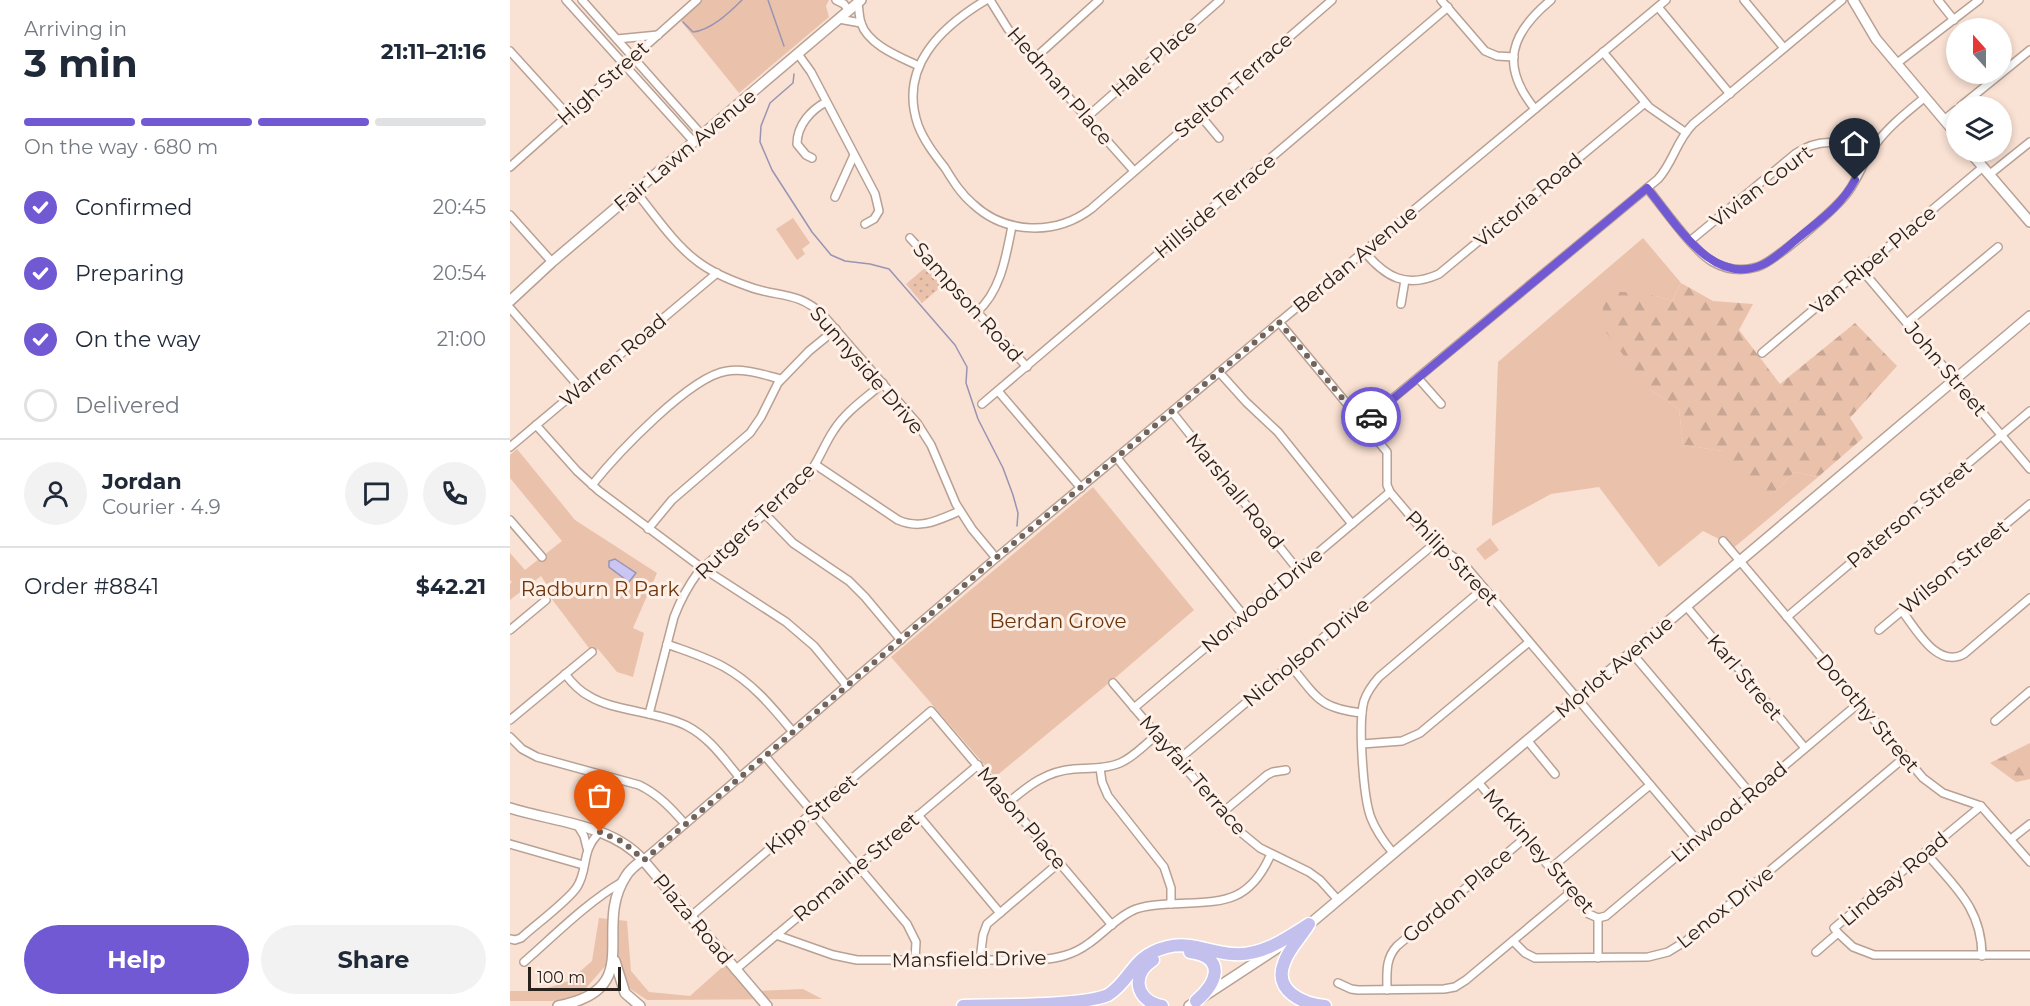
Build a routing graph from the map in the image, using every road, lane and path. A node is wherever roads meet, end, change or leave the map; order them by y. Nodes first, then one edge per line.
1 (566, 0) edge
2 (582, 0) edge
3 (697, 0) edge
4 (836, 0) edge
5 (988, 0) edge
6 (1099, 0) edge
7 (1220, 0) edge
8 (1332, 0) edge
9 (1441, 0) edge
10 (1551, 0) edge
11 (1666, 0) edge
12 (1744, 0) edge
13 (1842, 0) edge
14 (1853, 0) edge
15 (1938, 0) edge
16 (1979, 0) edge
17 (860, 1) edge
18 (845, 5) edge
19 (1448, 7) junction
20 (1658, 7) junction
21 (1952, 18) edge
22 (1956, 18) edge
23 (839, 19) junction
24 (861, 23) junction
25 (1946, 26) edge
26 (658, 35) junction
27 (617, 39) junction
28 (1784, 48) junction
29 (510, 51) edge
30 (2030, 51) edge
31 (1603, 52) junction
32 (798, 54) junction
33 (633, 57) junction
34 (1514, 57) junction
35 (1035, 58) junction
36 (625, 64) junction
37 (1896, 64) junction
38 (919, 66) junction
39 (1730, 94) junction
40 (1974, 96) edge
41 (1924, 98) junction
42 (826, 102) junction
43 (1645, 103) junction
44 (1535, 109) junction
45 (1199, 114) junction
46 (568, 115) junction
47 (1087, 117) junction
48 (1944, 120) joint
49 (1946, 122) edge
50 (1685, 132) junction
51 (702, 135) junction
52 (1219, 138) dead end
53 (694, 142) junction
54 (2030, 142) edge
55 (854, 154) junction
56 (1868, 156) junction
57 (812, 158) dead end
58 (512, 162) edge
59 (1979, 162) edge
60 (1986, 170) junction
61 (1134, 171) junction
62 (1647, 188) junction
63 (636, 192) junction
64 (835, 197) dead end
65 (510, 215) edge
66 (2030, 222) edge
67 (866, 224) dead end
68 (1012, 226) junction
69 (910, 238) dead end
70 (1690, 241) junction
71 (1998, 247) dead end
72 (1364, 251) junction
73 (552, 262) junction
74 (1861, 269) junction
75 (717, 273) junction
76 (1405, 280) junction
77 (510, 301) edge
78 (1401, 304) dead end
79 (510, 308) edge
80 (977, 312) junction
81 (2030, 316) edge
82 (1279, 322) junction
83 (1907, 323) junction
84 (836, 329) junction
85 (1762, 353) dead end
86 (1027, 366) junction
87 (1219, 372) junction
88 (1418, 378) junction
89 (781, 379) junction
90 (1954, 379) junction
91 (883, 383) junction
92 (580, 388) junction
93 (998, 391) junction
94 (982, 404) dead end
95 (1441, 405) dead end
96 (2030, 411) edge
97 (1172, 412) junction
98 (1363, 423) junction
99 (537, 425) junction
100 (2002, 435) junction
101 (510, 447) edge
102 (1117, 458) junction
103 (816, 465) junction
104 (2030, 469) edge
105 (592, 485) junction
106 (1081, 488) junction
107 (1390, 492) junction
108 (2030, 504) edge
109 (960, 511) junction
110 (765, 514) junction
111 (510, 520) edge
112 (1352, 524) junction
113 (648, 529) junction
114 (1723, 542) dead end
115 (1434, 544) junction
116 (542, 557) dead end
117 (996, 558) junction
118 (1740, 561) junction
119 (703, 568) junction
120 (1298, 570) junction
121 (1484, 588) junction
122 (2030, 598) edge
123 (546, 600) dead end
124 (1686, 606) junction
125 (1902, 611) junction
126 (1244, 616) junction
127 (1787, 617) junction
128 (510, 630) edge
129 (1879, 630) dead end
130 (901, 640) junction
131 (1529, 642) junction
132 (667, 644) junction
133 (592, 652) dead end
134 (1631, 652) junction
135 (1290, 665) junction
136 (565, 674) junction
137 (1113, 683) dead end
138 (847, 686) junction
139 (2030, 691) edge
140 (1577, 698) junction
141 (1859, 703) junction
142 (1134, 708) junction
143 (931, 711) joint
144 (1362, 713) junction
145 (649, 714) junction
146 (510, 720) edge
147 (1995, 721) dead end
148 (793, 732) junction
149 (1157, 735) junction
150 (510, 738) edge
151 (1527, 741) junction
152 (1362, 744) junction
153 (1805, 748) junction
154 (765, 756) junction
155 (1905, 757) junction
156 (1178, 760) junction
157 (978, 765) junction
158 (1100, 768) junction
159 (1286, 770) dead end
160 (1555, 774) dead end
161 (740, 778) junction
162 (1478, 782) junction
163 (1650, 785) junction
164 (1751, 794) junction
165 (1009, 802) junction
166 (1981, 806) junction
167 (510, 808) edge
168 (813, 812) junction
169 (1223, 812) junction
170 (918, 815) junction
171 (685, 824) junction
172 (2030, 824) edge
173 (578, 826) junction
174 (600, 832) junction
175 (1525, 838) junction
176 (1696, 840) junction
177 (2011, 840) junction
178 (510, 844) edge
179 (587, 848) junction
180 (1925, 852) junction
181 (1393, 853) junction
182 (1271, 854) junction
183 (644, 860) junction
184 (1060, 862) junction
185 (2030, 862) edge
186 (583, 865) junction
187 (858, 866) junction
188 (1551, 868) junction
189 (623, 882) junction
190 (1571, 892) junction
191 (1338, 900) junction
192 (1171, 904) junction
193 (1000, 913) junction
194 (690, 917) junction
195 (1598, 918) junction
196 (1309, 924) junction
197 (1112, 925) junction
198 (1838, 933) junction
199 (776, 935) junction
200 (510, 939) edge
201 (1513, 941) junction
202 (613, 952) junction
203 (1816, 952) dead end
204 (2030, 955) edge
205 (1982, 956) junction
206 (1598, 958) junction
207 (915, 960) junction
208 (980, 960) junction
209 (524, 962) dead end
210 (735, 970) junction
211 (1338, 983) dead end
212 (1387, 990) junction
213 (1192, 1004) edge
214 (558, 1006) edge
215 (640, 1006) edge
216 (767, 1006) edge
217 (963, 1006) edge
218 (1162, 1006) edge
219 (1325, 1006) edge

1 - 36 street
2 - 27 street
3 - 26 street, High Street
4 - 18 street
5 - 35 street, Hedman Place
5 - 38 street
6 - 35 street
7 - 47 street, Hale Place
8 - 45 street, Stelton Terrace
9 - 19 street
10 - 34 street
11 - 20 street, Berdan Avenue
12 - 28 street
13 - 28 street
14 - 37 street
15 - 21 street
16 - 22 street
17 - 18 street, Fair Lawn Avenue
17 - 24 street
18 - 23 street, Fair Lawn Avenue
19 - 34 street
19 - 86 street, Hillside Terrace
20 - 31 street, Berdan Avenue
20 - 39 street
23 - 24 street
23 - 32 street, Fair Lawn Avenue
24 - 38 street
25 - 37 street
26 - 27 street
26 - 33 street, High Street
27 - 33 street
28 - 39 street
29 - 46 street
30 - 40 street
31 - 43 street
31 - 44 street, Berdan Avenue
32 - 42 street
32 - 51 street, Fair Lawn Avenue
33 - 36 street, High Street
33 - 51 street
34 - 44 street
35 - 47 street, Hedman Place
36 - 46 street, High Street
36 - 53 street
37 - 41 street
38 - 68 street
39 - 50 street
41 - 48 street
41 - 56 street
42 - 55 street
42 - 57 street
43 - 50 street
43 - 76 street, Victoria Road
44 - 72 street, Berdan Avenue
45 - 52 street
45 - 61 street, Stelton Terrace
46 - 58 street, High Street
47 - 61 street, Hedman Place
48 - 49 street
50 - 62 street
51 - 53 street, Fair Lawn Avenue
53 - 63 street, Fair Lawn Avenue
54 - 60 street, Van Riper Place
55 - 64 street
55 - 67 street
56 - 70 street, Vivian Court
56 - 70 street
59 - 60 street
60 - 66 street
60 - 74 street, Van Riper Place
61 - 68 street, Stelton Terrace
62 - 70 street
62 - 88 street
63 - 73 street, Fair Lawn Avenue
63 - 75 street, Sunnyside Drive
65 - 73 street
68 - 80 street
69 - 80 street, Sampson Road
71 - 83 street
72 - 76 street
72 - 82 street, Berdan Avenue
73 - 77 street, Fair Lawn Avenue
74 - 83 street, John Street
74 - 85 street, Van Riper Place
75 - 84 street, Sunnyside Drive
75 - 92 street, Warren Road
76 - 78 street
79 - 92 street
80 - 86 street, Sampson Road
81 - 90 street, Morlot Avenue
82 - 87 street, Berdan Avenue
82 - 98 street, Philip Street
83 - 90 street, John Street
84 - 89 street
84 - 91 street, Sunnyside Drive
86 - 93 street, Hillside Terrace
87 - 97 street, Berdan Avenue
87 - 112 street
88 - 95 street
88 - 98 street
89 - 105 street
89 - 113 street
90 - 100 street, John Street
90 - 118 street, Morlot Avenue
91 - 103 street, Rutgers Terrace
91 - 109 street, Sunnyside Drive
92 - 99 street, Warren Road
93 - 94 street, Hillside Terrace
93 - 106 street, Sampson Road
96 - 100 street, Paterson Street
97 - 102 street, Berdan Avenue
97 - 120 street, Marshall Road
98 - 107 street, Philip Street
99 - 101 street, Warren Road
99 - 105 street
100 - 104 street, John Street
100 - 127 street, Paterson Street
102 - 106 street, Berdan Avenue
102 - 126 street
103 - 109 street
103 - 110 street, Rutgers Terrace
105 - 113 street
106 - 117 street, Berdan Avenue
107 - 112 street, Norwood Drive
107 - 115 street, Philip Street
108 - 125 street, Wilson Street
109 - 117 street, Sunnyside Drive
110 - 119 street, Rutgers Terrace
110 - 130 street
111 - 116 street
112 - 120 street, Norwood Drive
113 - 119 street
114 - 118 street, Dorothy Street
115 - 121 street, Philip Street
115 - 135 street, Nicholson Drive
117 - 130 street, Berdan Avenue
118 - 124 street, Morlot Avenue
118 - 127 street, Dorothy Street
119 - 132 street, Rutgers Terrace
119 - 138 street
120 - 126 street, Norwood Drive
121 - 131 street, Philip Street
121 - 144 street
122 - 125 street
123 - 128 street
124 - 134 street, Morlot Avenue
124 - 153 street, Karl Street
125 - 129 street, Wilson Street
126 - 142 street, Norwood Drive
127 - 141 street, Dorothy Street
130 - 138 street, Berdan Avenue
131 - 140 street, Philip Street
131 - 152 street
132 - 145 street, Rutgers Terrace
132 - 148 street
133 - 136 street
134 - 140 street, Morlot Avenue
134 - 164 street
135 - 144 street
135 - 156 street, Nicholson Drive
136 - 145 street
136 - 146 street
137 - 142 street, Mayfair Terrace
138 - 148 street, Berdan Avenue
139 - 147 street
140 - 151 street, Morlot Avenue
140 - 163 street, Philip Street
141 - 153 street, Linwood Road
141 - 155 street, Dorothy Street
142 - 149 street, Mayfair Terrace
143 - 157 street, Mason Place
143 - 168 street, Kipp Street
144 - 152 street
145 - 161 street
148 - 154 street, Berdan Avenue
149 - 156 street, Mayfair Terrace
149 - 158 street
150 - 171 street
151 - 160 street
151 - 162 street, Morlot Avenue
152 - 181 street
153 - 164 street, Linwood Road
154 - 161 street, Berdan Avenue
154 - 168 street
155 - 166 street, Dorothy Street
155 - 206 street, Lenox Drive
156 - 169 street, Mayfair Terrace
157 - 165 street, Mason Place
157 - 170 street, Romaine Street
158 - 165 street
158 - 192 street
159 - 169 street
161 - 171 street, Berdan Avenue
162 - 175 street, McKinley Street
162 - 181 street, Morlot Avenue
163 - 176 street, Philip Street
163 - 188 street
164 - 176 street, Linwood Road
165 - 184 street, Mason Place
166 - 177 street, Dorothy Street
166 - 180 street, Lindsay Road
167 - 173 street, Plaza Road
168 - 187 street
168 - 194 street, Kipp Street
169 - 182 street, Mayfair Terrace
170 - 187 street, Romaine Street
170 - 193 street
171 - 183 street, Berdan Avenue
172 - 177 street
173 - 174 street, Plaza Road
173 - 179 street
174 - 179 street
174 - 183 street, Plaza Road
175 - 188 street, McKinley Street
175 - 212 street, Gordon Place
176 - 195 street, Linwood Road
177 - 185 street, Dorothy Street
178 - 186 street
179 - 186 street
180 - 198 street, Lindsay Road
180 - 205 street
181 - 191 street, Morlot Avenue
182 - 191 street, Mayfair Terrace
182 - 192 street, Mansfield Drive
183 - 189 street, Berdan Avenue
183 - 194 street, Plaza Road
184 - 193 street
184 - 197 street, Mason Place
186 - 200 street
187 - 199 street, Romaine Street
187 - 207 street
188 - 190 street, McKinley Street
189 - 202 street
189 - 209 street, Berdan Avenue
190 - 195 street, McKinley Street
190 - 201 street
191 - 196 street, Morlot Avenue
192 - 197 street, Mansfield Drive
193 - 208 street
194 - 210 street, Plaza Road
195 - 206 street, McKinley Street
196 - 213 street, Morlot Avenue
196 - 217 highway
196 - 219 highway
197 - 208 street, Mansfield Drive
198 - 203 street, Lindsay Road
198 - 205 street
199 - 207 street, Mansfield Drive
199 - 210 street, Romaine Street
201 - 206 street, Lenox Drive
201 - 212 street
202 - 214 street
202 - 215 street
204 - 205 street
207 - 208 street, Mansfield Drive
210 - 216 street, Plaza Road
211 - 212 street
213 - 218 highway

